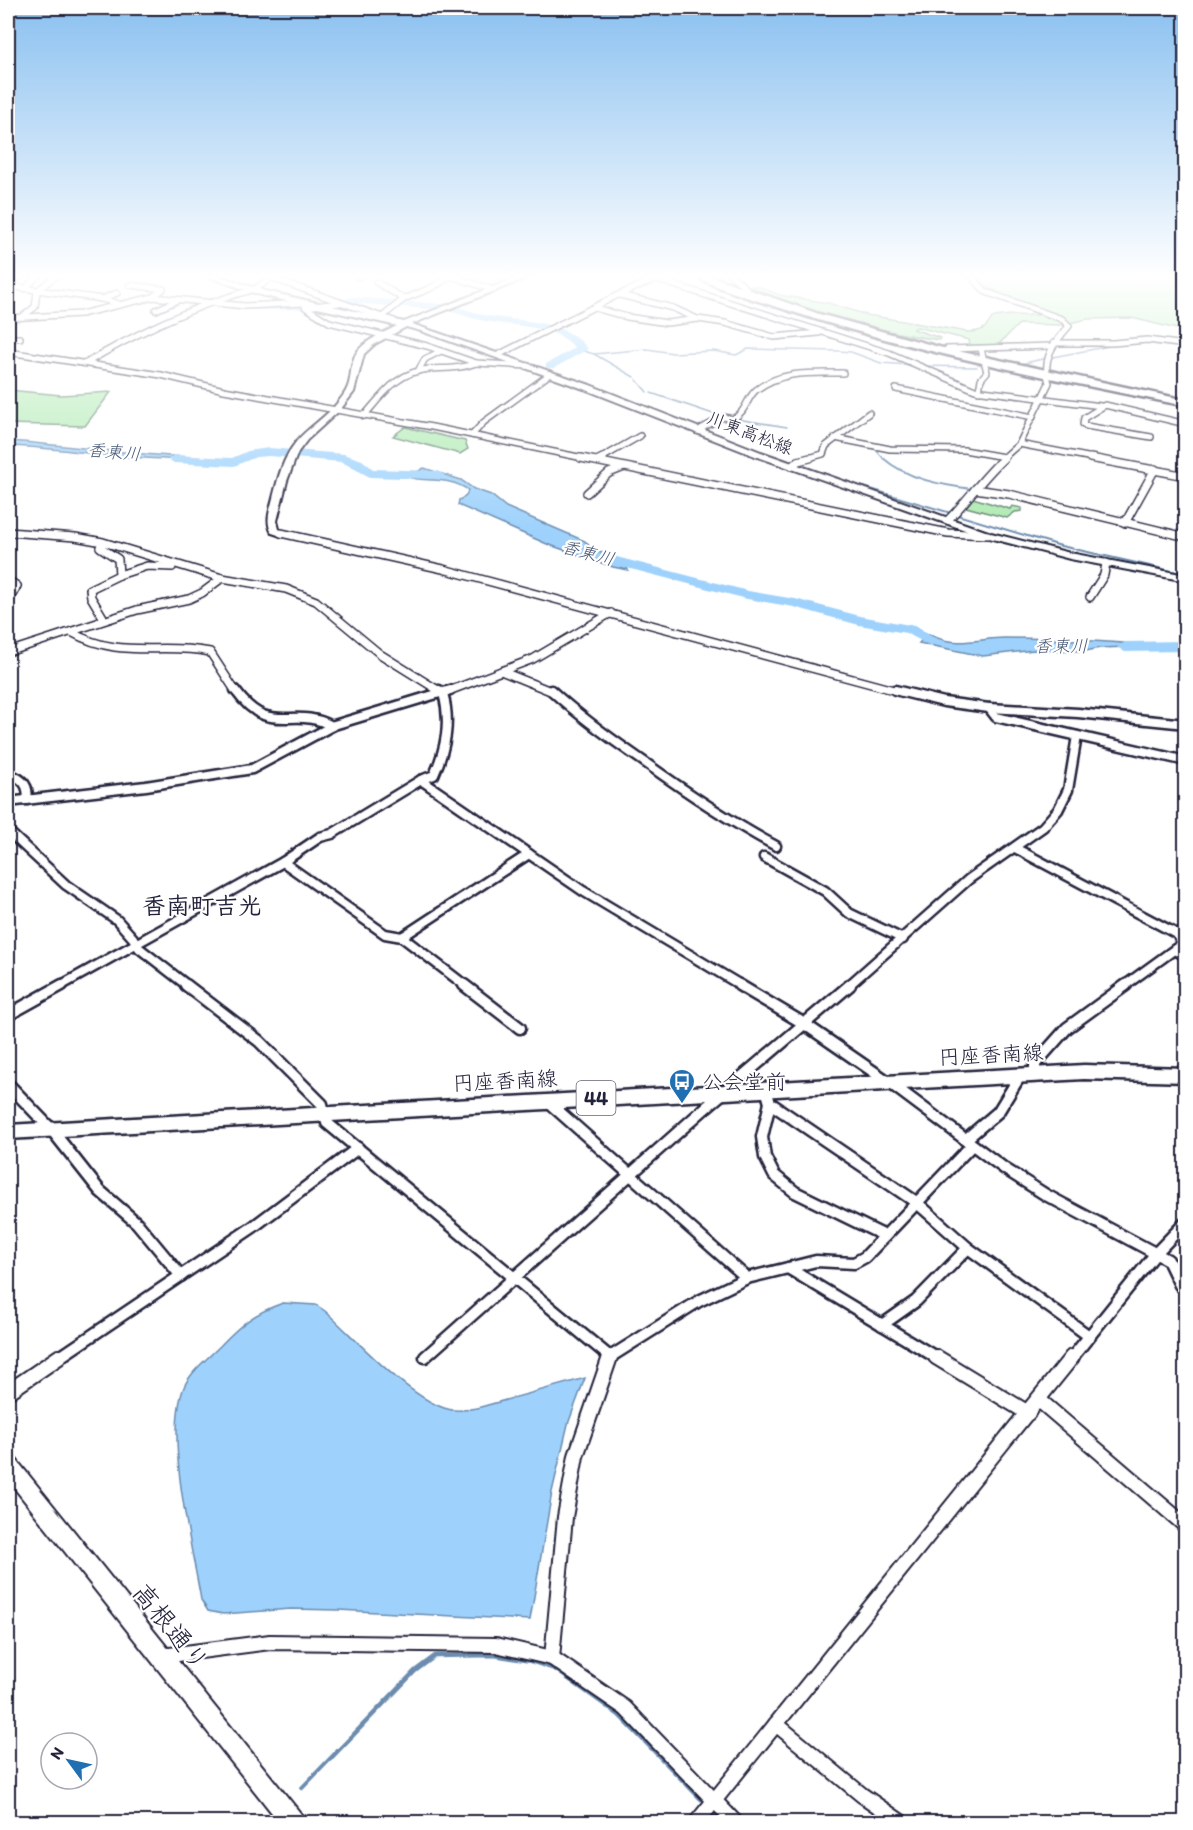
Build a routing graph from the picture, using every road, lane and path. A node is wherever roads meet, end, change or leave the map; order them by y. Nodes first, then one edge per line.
1 (60, 359) edge
2 (92, 359) edge
3 (358, 359) edge
4 (425, 359) edge
5 (465, 359) edge
6 (510, 359) edge
7 (904, 359) edge
8 (983, 359) edge
9 (999, 359) edge
10 (1050, 359) edge
11 (86, 363) junction
12 (476, 363) junction
13 (528, 366) junction
14 (418, 371) junction
15 (1047, 372) junction
16 (843, 373) dead end
17 (550, 374) junction
18 (896, 389) dead end
19 (979, 391) junction
20 (1042, 398) junction
21 (1185, 401) edge
22 (1101, 406) junction
23 (335, 411) junction
24 (869, 412) dead end
25 (364, 416) junction
26 (1033, 417) junction
27 (1185, 424) edge
28 (697, 431) junction
29 (472, 435) junction
30 (640, 436) dead end
31 (1151, 437) dead end
32 (835, 438) junction
33 (1019, 444) junction
34 (1004, 457) junction
35 (597, 461) junction
36 (626, 466) junction
37 (792, 466) junction
38 (1155, 469) junction
39 (1185, 476) edge
40 (975, 489) junction
41 (588, 493) dead end
42 (948, 520) junction
43 (1125, 523) junction
44 (276, 530) joint
45 (8, 532) edge
46 (988, 535) junction
47 (1185, 537) edge
48 (103, 542) junction
49 (1106, 563) junction
50 (187, 568) junction
51 (119, 575) junction
52 (222, 578) junction
53 (1185, 578) edge
54 (8, 580) edge
55 (1090, 597) dead end
56 (8, 602) edge
57 (611, 613) junction
58 (99, 622) junction
59 (71, 632) junction
60 (8, 652) edge
61 (501, 671) junction
62 (443, 693) junction
63 (989, 708) junction
64 (1185, 724) edge
65 (332, 726) junction
66 (1077, 736) junction
67 (1185, 761) edge
68 (8, 774) edge
69 (421, 780) junction
70 (27, 800) junction
71 (8, 802) edge
72 (8, 831) edge
73 (776, 846) dead end
74 (1015, 848) junction
75 (529, 854) junction
76 (764, 857) dead end
77 (283, 862) junction
78 (402, 937) junction
79 (903, 939) junction
80 (138, 944) junction
81 (1174, 950) junction
82 (1185, 956) edge
83 (8, 1015) edge
84 (803, 1023) junction
85 (520, 1028) dead end
86 (1027, 1075) junction
87 (1185, 1076) edge
88 (890, 1083) junction
89 (8, 1084) edge
90 (725, 1091) junction
91 (768, 1096) junction
92 (547, 1101) junction
93 (326, 1114) junction
94 (51, 1129) junction
95 (8, 1132) edge
96 (969, 1142) junction
97 (358, 1148) junction
98 (631, 1174) junction
99 (916, 1202) junction
100 (1185, 1222) edge
101 (885, 1236) junction
102 (968, 1248) junction
103 (1156, 1253) junction
104 (788, 1268) junction
105 (181, 1276) junction
106 (747, 1278) junction
107 (514, 1279) junction
108 (1185, 1290) edge
109 (882, 1325) junction
110 (1089, 1336) junction
111 (426, 1357) dead end
112 (610, 1357) junction
113 (8, 1392) edge
114 (1039, 1400) junction
115 (1028, 1413) junction
116 (8, 1465) edge
117 (1185, 1526) edge
118 (160, 1656) junction
119 (552, 1658) junction
120 (776, 1724) junction
121 (713, 1800) junction
122 (293, 1822) edge
123 (697, 1822) edge
124 (735, 1822) edge
125 (901, 1822) edge

1 - 11 street
2 - 11 street
3 - 23 main road
4 - 14 street
5 - 12 street
6 - 13 main road, 川東高松線
7 - 19 street
8 - 19 street
9 - 15 highway
10 - 15 street
11 - 23 street
12 - 13 street
12 - 14 street
13 - 17 main road, 川東高松線
14 - 25 street
15 - 20 street
15 - 21 highway
16 - 28 street
17 - 28 main road, 川東高松線
17 - 29 street
18 - 26 street
19 - 20 street
20 - 22 street
20 - 26 street
22 - 27 street
22 - 31 street
23 - 25 street
23 - 44 main road
24 - 32 street
25 - 29 street
26 - 33 street
28 - 37 main road, 川東高松線
29 - 35 street
30 - 35 street
32 - 34 street
32 - 37 street
33 - 34 street
33 - 38 street
34 - 40 street
35 - 36 street
36 - 41 street
36 - 46 street
37 - 42 main road, 川東高松線
38 - 39 street
38 - 43 street
40 - 42 street
40 - 43 street
42 - 46 main road, 川東高松線
43 - 47 street
44 - 57 street
45 - 48 street
46 - 49 main road, 川東高松線
48 - 50 street
48 - 51 street
49 - 53 main road, 川東高松線
49 - 55 street
50 - 51 street
50 - 52 street
51 - 58 street
52 - 58 street
52 - 62 street
54 - 56 street
57 - 61 street
57 - 63 street
58 - 59 street
59 - 60 street
59 - 65 street
61 - 62 street
61 - 73 street
62 - 65 street
62 - 69 street
63 - 64 street
63 - 66 street
65 - 70 street
66 - 67 street
66 - 74 street
68 - 70 street
69 - 75 street
69 - 77 street
70 - 71 street
72 - 80 street
74 - 79 street
74 - 81 street
75 - 78 street
75 - 84 street
76 - 79 street
77 - 78 street
77 - 80 street
78 - 85 street
79 - 84 street
80 - 83 street
80 - 93 street
81 - 82 street
81 - 86 street
84 - 88 street
84 - 90 street
86 - 87 main road, 円座香南線 / 44
86 - 88 main road, 円座香南線 / 44
86 - 96 street
88 - 91 main road, 円座香南線 / 44
88 - 96 street
89 - 94 street
90 - 91 main road, 円座香南線 / 44
90 - 92 main road, 円座香南線 / 44
90 - 98 street
91 - 99 street
91 - 101 street
92 - 93 main road, 円座香南線 / 44
92 - 98 street
93 - 94 main road, 円座香南線 / 44
93 - 97 street
94 - 95 main road, 円座香南線 / 44
94 - 105 street
96 - 99 street
96 - 103 street
97 - 105 street
97 - 107 street
98 - 106 street
98 - 107 street
99 - 101 street
99 - 102 street
100 - 103 street
101 - 104 street
102 - 109 street
102 - 110 street
103 - 108 street
103 - 110 street
104 - 106 street
104 - 109 street
105 - 113 street
106 - 112 street
107 - 111 street
107 - 112 street
109 - 115 street
110 - 114 street
112 - 119 street
114 - 115 street
114 - 117 street
115 - 120 street
116 - 118 main road, 高根通り
118 - 119 street
118 - 122 main road, 高根通り
119 - 121 street
120 - 121 street
120 - 125 street
121 - 123 street
121 - 124 street

